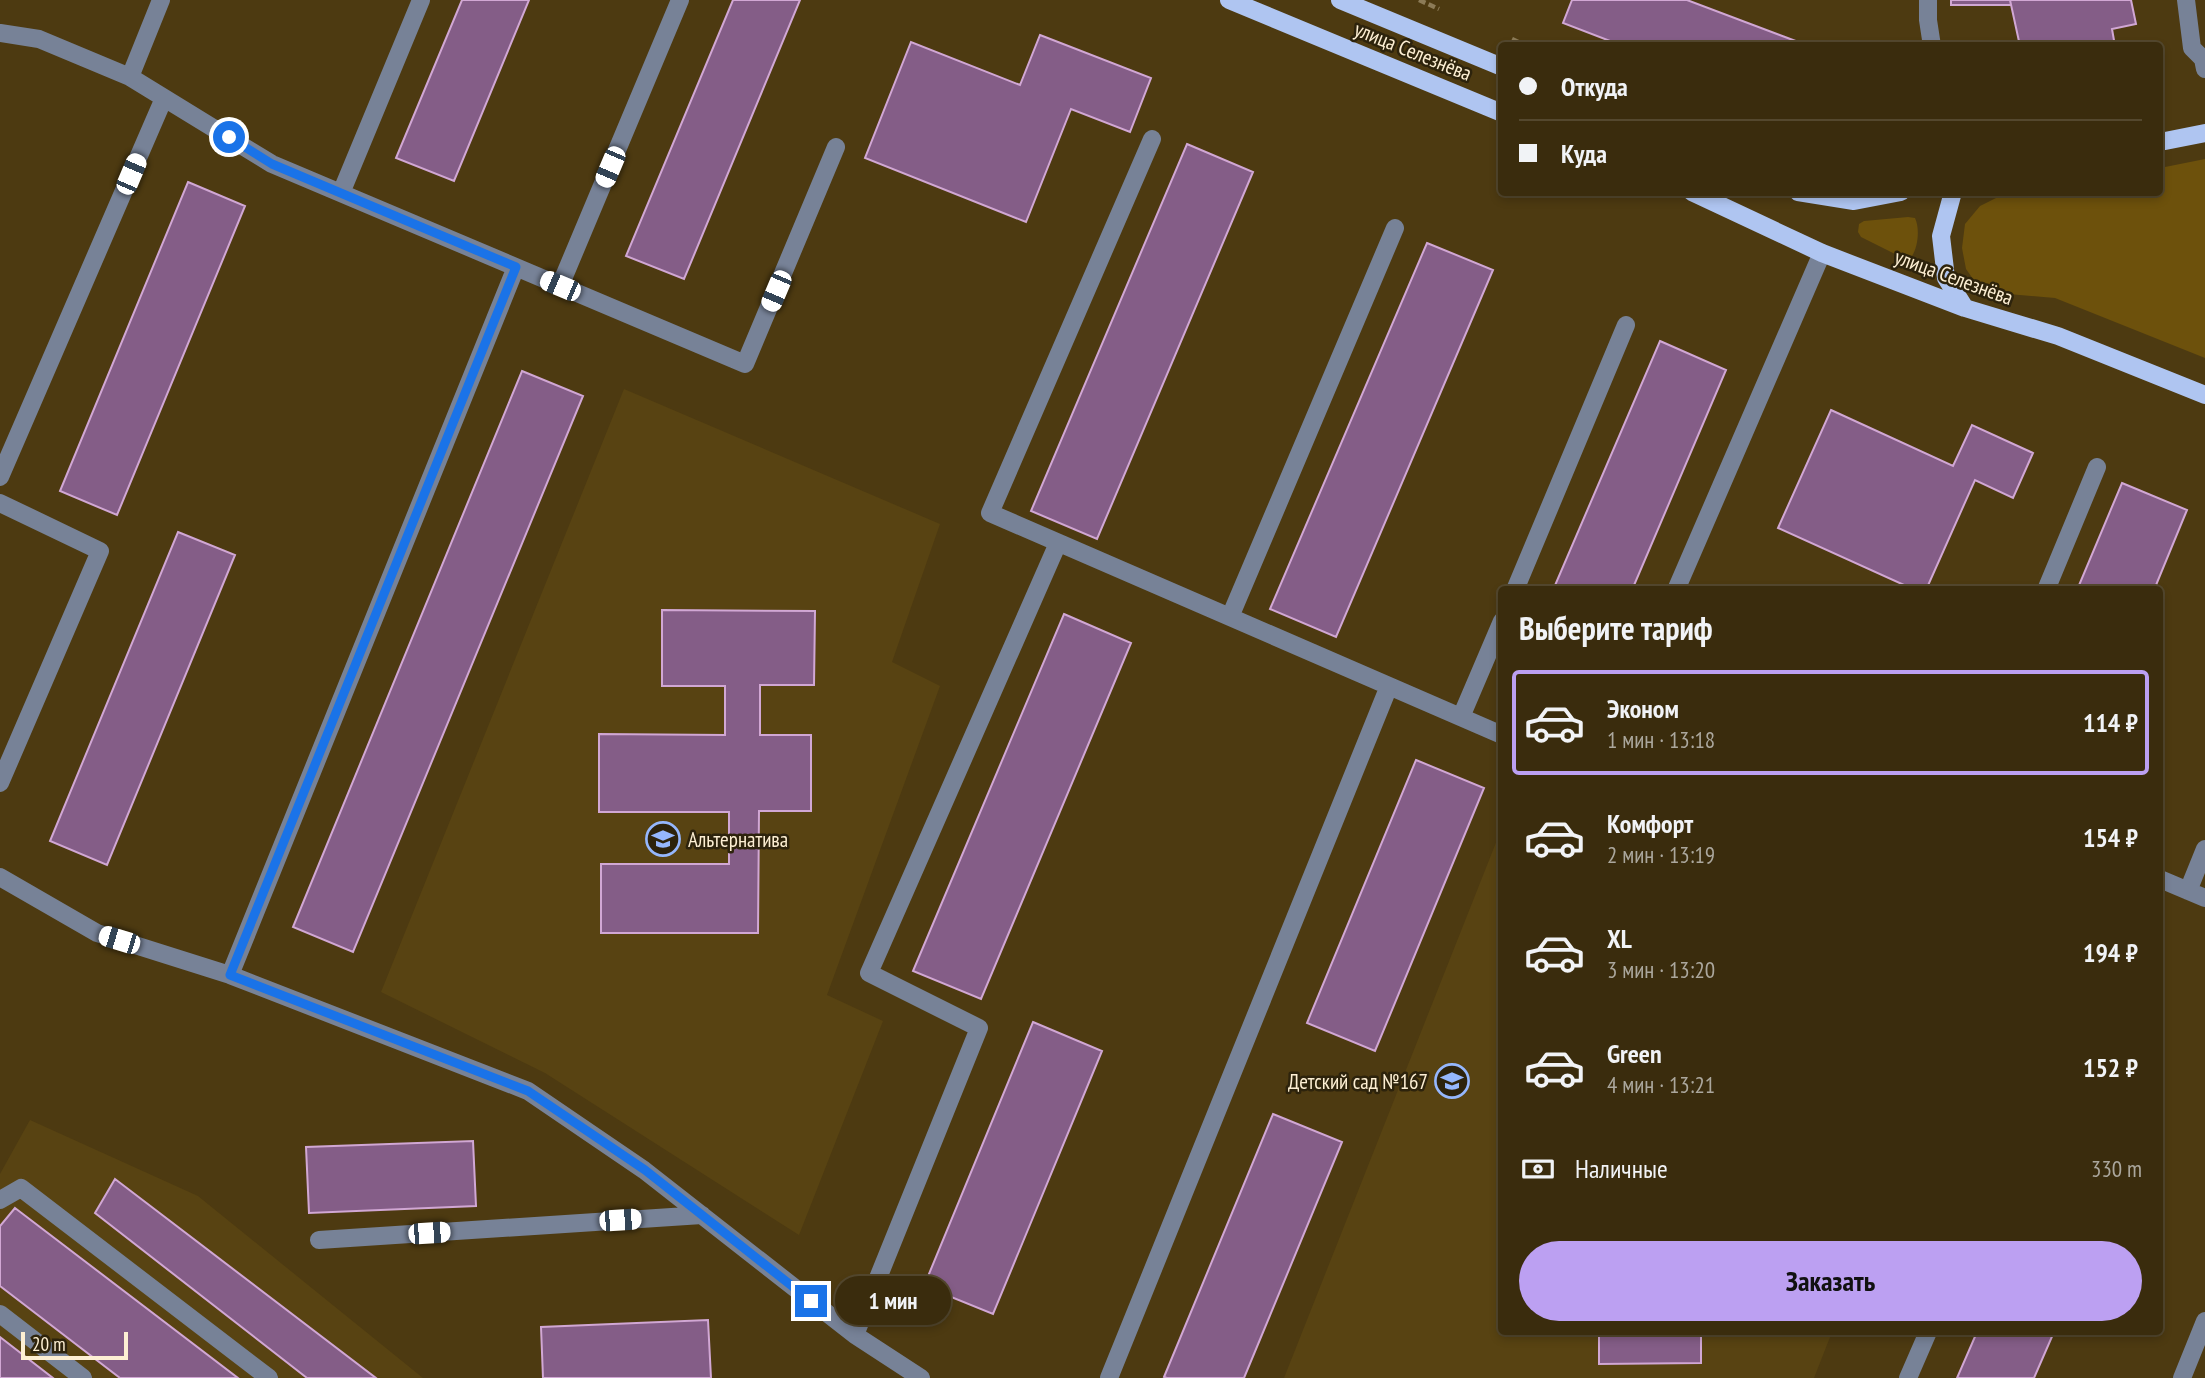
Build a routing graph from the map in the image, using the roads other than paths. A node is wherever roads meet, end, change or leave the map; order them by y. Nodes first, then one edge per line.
1 (161, 0) edge
2 (421, 0) edge
3 (680, 0) edge
4 (1228, 0) edge
5 (1340, 0) edge
6 (1928, 0) edge
7 (2186, 0) edge
8 (0, 33) edge
9 (1931, 42) edge
10 (2204, 62) edge
11 (1498, 65) edge
12 (130, 77) junction
13 (164, 98) junction
14 (1498, 111) edge
15 (2205, 133) edge
16 (1152, 139) dead end
17 (2163, 141) edge
18 (836, 147) dead end
19 (341, 193) junction
20 (1701, 196) edge
21 (1823, 196) edge
22 (1880, 196) edge
23 (1952, 196) edge
24 (1395, 228) dead end
25 (1822, 253) junction
26 (516, 267) junction
27 (560, 286) junction
28 (1965, 308) junction
29 (1626, 325) dead end
30 (2205, 395) edge
31 (2097, 467) dead end
32 (0, 477) edge
33 (0, 503) edge
34 (1058, 543) junction
35 (1517, 586) edge
36 (1677, 586) edge
37 (2048, 586) edge
38 (1230, 617) junction
39 (1498, 630) edge
40 (1389, 686) junction
41 (1461, 718) junction
42 (1498, 733) edge
43 (0, 783) edge
44 (2205, 849) edge
45 (0, 877) edge
46 (2163, 880) edge
47 (2188, 891) junction
48 (2205, 898) edge
49 (230, 975) junction
50 (0, 1200) edge
51 (702, 1215) junction
52 (320, 1240) dead end
53 (0, 1314) edge
54 (2205, 1321) edge
55 (855, 1335) junction
56 (1927, 1335) edge
57 (83, 1378) edge
58 (269, 1378) edge
59 (921, 1378) edge
60 (1109, 1378) edge
61 (1908, 1378) edge
62 (2182, 1378) edge

1 - 12 lane
2 - 19 lane
3 - 27 lane
4 - 14 main road, улица Селезнёва
5 - 11 main road, улица Селезнёва
6 - 9 lane
7 - 10 lane
8 - 12 lane
12 - 13 lane
13 - 19 lane
13 - 32 lane
15 - 17 main road
16 - 34 lane
18 - 27 lane
19 - 26 lane
20 - 25 main road, улица Селезнёва
21 - 22 main road
23 - 28 main road
24 - 38 lane
25 - 28 main road, улица Селезнёва
25 - 36 lane
26 - 27 lane
26 - 49 lane
28 - 30 main road, улица Селезнёва
29 - 35 lane
31 - 37 lane
33 - 43 lane
34 - 38 lane
34 - 55 lane
38 - 40 lane
39 - 41 lane
40 - 41 lane
40 - 60 lane
41 - 42 lane
44 - 47 lane
45 - 49 lane
46 - 47 lane
47 - 48 lane
49 - 51 lane
50 - 58 lane
51 - 52 lane
51 - 55 lane
53 - 57 lane
54 - 62 lane
55 - 59 lane
56 - 61 lane

